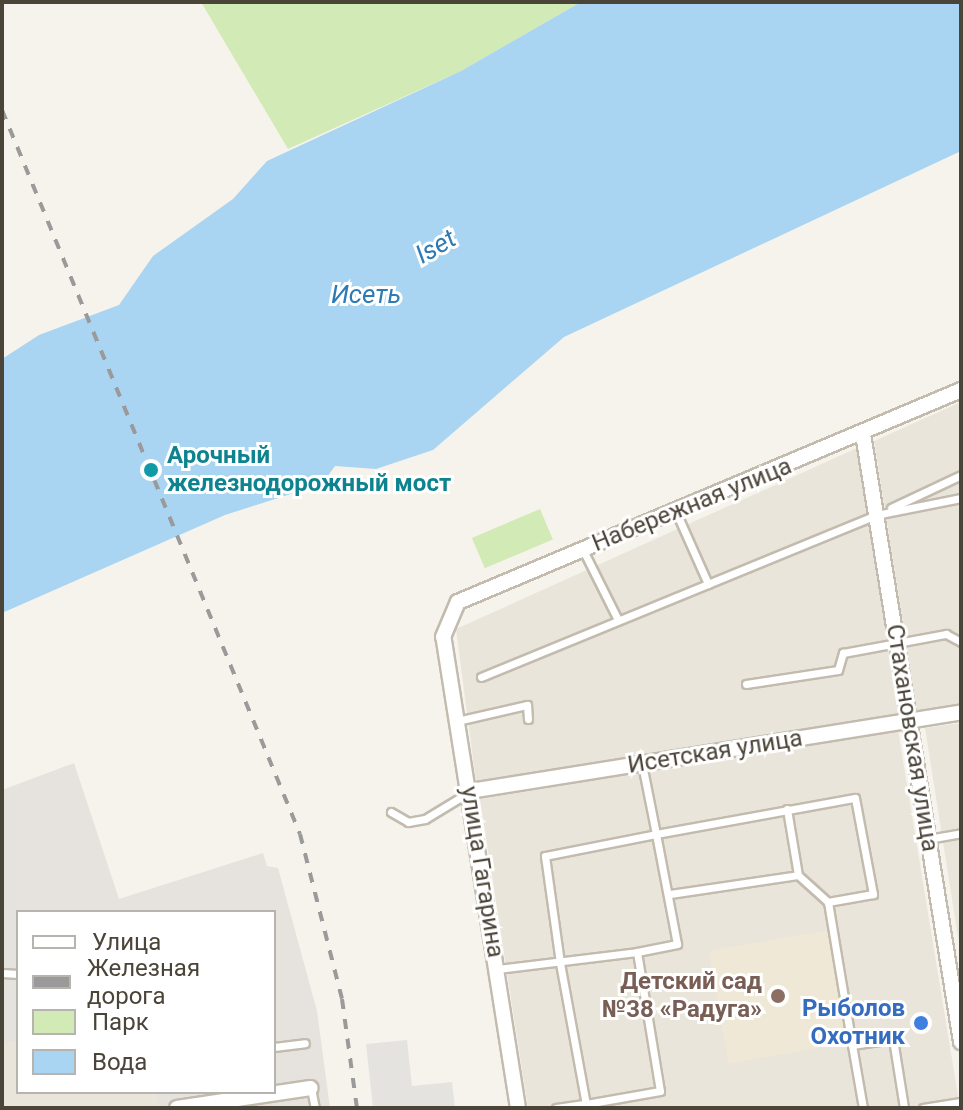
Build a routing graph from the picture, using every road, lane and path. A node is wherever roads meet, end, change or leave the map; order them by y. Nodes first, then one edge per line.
1 (961, 390) edge
2 (863, 434) junction
3 (961, 475) edge
4 (961, 498) edge
5 (676, 512) junction
6 (876, 515) junction
7 (583, 550) junction
8 (708, 584) junction
9 (618, 620) junction
10 (443, 637) joint
11 (961, 642) edge
12 (897, 644) junction
13 (481, 677) dead end
14 (746, 684) dead end
15 (961, 712) edge
16 (528, 719) dead end
17 (910, 719) junction
18 (457, 721) junction
19 (642, 764) junction
20 (470, 791) junction
21 (787, 809) junction
22 (391, 812) dead end
23 (961, 833) edge
24 (656, 834) junction
25 (928, 839) junction
26 (798, 875) junction
27 (670, 894) junction
28 (828, 902) junction
29 (637, 952) junction
30 (560, 963) junction
31 (497, 969) junction
32 (961, 1042) edge
33 (305, 1043) dead end
34 (852, 1045) junction
35 (276, 1047) edge
36 (311, 1088) joint
37 (274, 1101) edge
38 (961, 1102) edge
39 (185, 1104) edge
40 (586, 1106) edge
41 (315, 1108) edge
42 (518, 1108) edge
43 (556, 1108) edge
44 (863, 1108) edge
45 (904, 1108) edge
46 (923, 1108) edge

1 - 2 street, Набережная улица
2 - 5 street, Набережная улица
2 - 6 street, Стахановская улица
3 - 6 lane
4 - 6 lane
5 - 7 street, Набережная улица
5 - 8 lane
6 - 8 lane
6 - 12 street, Стахановская улица
7 - 9 lane
7 - 10 street, Набережная улица
8 - 9 lane
9 - 13 lane
10 - 18 street, улица Гагарина
11 - 12 lane
12 - 14 lane
12 - 17 street, Стахановская улица
15 - 17 street, Исетская улица
16 - 18 lane
17 - 19 street, Исетская улица
17 - 25 street, Стахановская улица
18 - 20 street, улица Гагарина
19 - 20 street, Исетская улица
19 - 24 lane
20 - 22 lane
20 - 31 street, улица Гагарина
21 - 24 lane
21 - 26 lane
21 - 28 lane
23 - 25 lane
24 - 27 lane
24 - 30 lane
25 - 32 street, Стахановская улица
26 - 27 lane
26 - 28 lane
27 - 29 lane
28 - 34 lane
29 - 30 lane
29 - 40 lane
30 - 31 lane
30 - 40 lane
31 - 42 street, улица Гагарина
33 - 35 lane
34 - 44 lane
34 - 45 lane
36 - 37 street
36 - 41 lane
37 - 39 street
38 - 46 lane
40 - 43 lane

